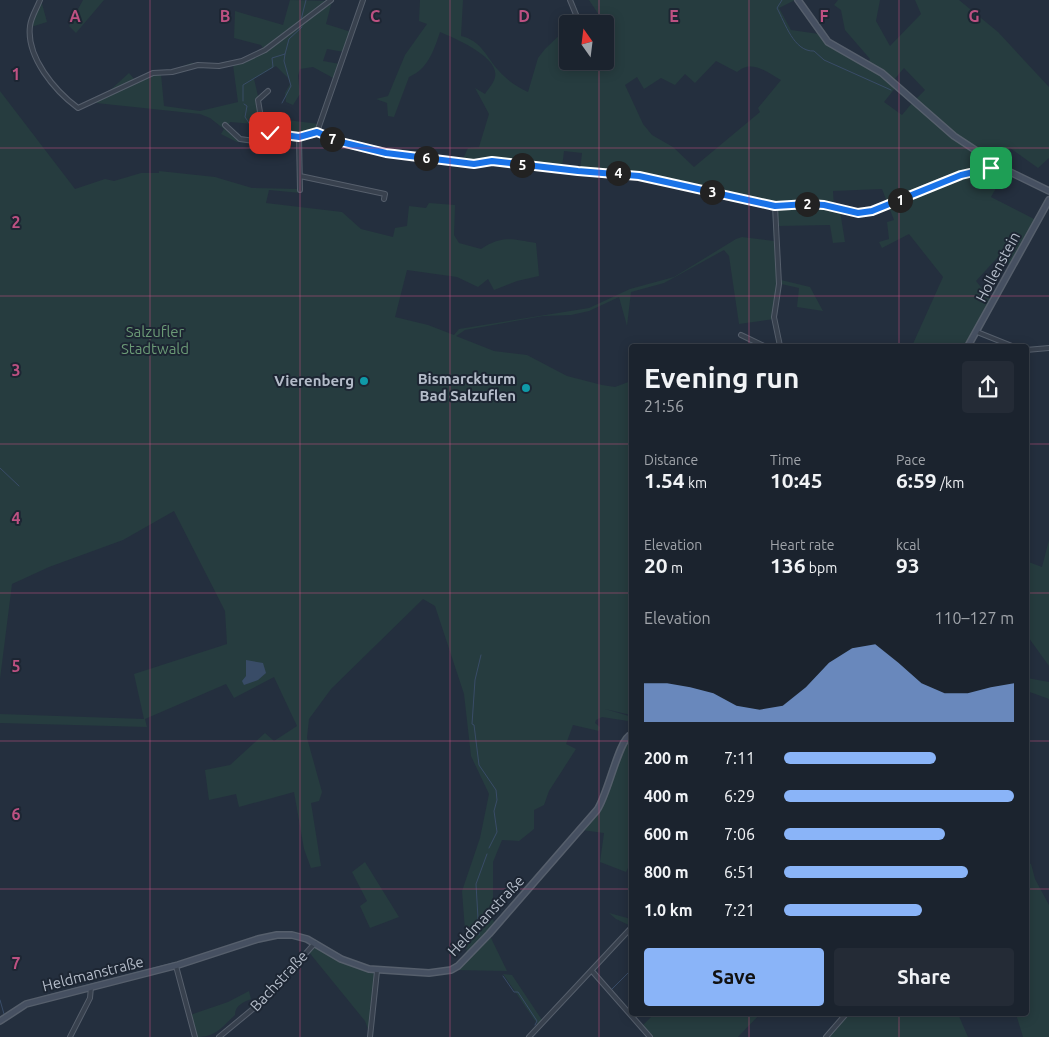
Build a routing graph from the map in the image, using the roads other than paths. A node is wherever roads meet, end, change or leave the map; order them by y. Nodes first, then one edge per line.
1 (40, 0) edge
2 (331, 0) edge
3 (363, 0) edge
4 (570, 0) edge
5 (798, 0) edge
6 (576, 15) edge
7 (268, 91) dead end
8 (225, 125) dead end
9 (317, 132) junction
10 (282, 136) junction
11 (299, 137) junction
12 (1004, 168) junction
13 (300, 176) junction
14 (300, 190) dead end
15 (1049, 191) edge
16 (384, 200) dead end
17 (1049, 200) edge
18 (775, 206) junction
19 (977, 332) junction
20 (741, 335) dead end
21 (760, 344) edge
22 (780, 344) edge
23 (969, 344) edge
24 (1007, 344) edge
25 (1049, 348) edge
26 (1029, 350) edge
27 (629, 736) edge
28 (629, 930) edge
29 (315, 943) junction
30 (176, 966) junction
31 (376, 971) junction
32 (592, 971) junction
33 (91, 987) junction
34 (629, 1013) edge
35 (632, 1016) edge
36 (844, 1016) edge
37 (0, 1021) edge
38 (70, 1037) edge
39 (195, 1037) edge
40 (219, 1037) edge
41 (370, 1037) edge
42 (529, 1037) edge
43 (650, 1037) edge
44 (826, 1037) edge

1 - 2 street
3 - 9 street
4 - 6 street
5 - 12 main road
7 - 10 street
8 - 10 street
9 - 11 street
9 - 18 street
10 - 11 street
11 - 13 street
12 - 15 main road
12 - 18 street
13 - 14 street
13 - 16 street
17 - 19 main road, Hollenstein
18 - 22 street
19 - 23 main road, Hollenstein
19 - 24 street
20 - 21 street
25 - 26 street
27 - 31 main road, Heldmanstraße
28 - 32 street
29 - 30 main road, Heldmanstraße
29 - 31 main road, Heldmanstraße
29 - 40 street, Bachstraße
30 - 33 main road, Heldmanstraße
30 - 39 street
31 - 41 street
32 - 34 street
32 - 42 street
33 - 37 main road, Heldmanstraße
33 - 38 street
35 - 43 street
36 - 44 street

